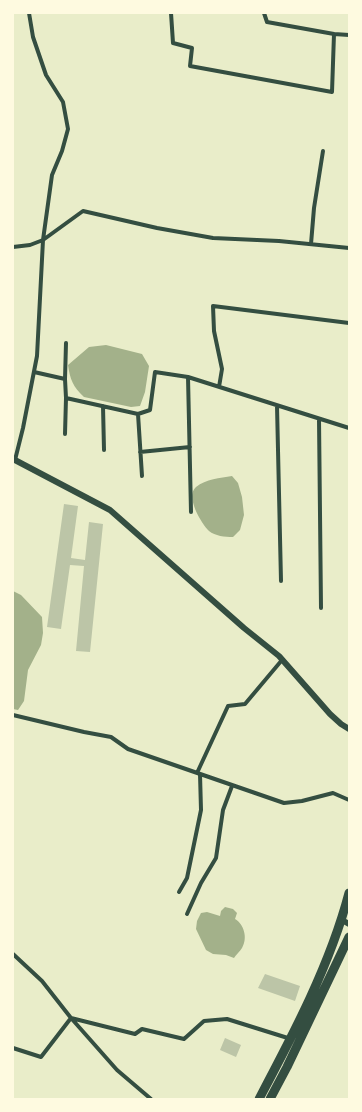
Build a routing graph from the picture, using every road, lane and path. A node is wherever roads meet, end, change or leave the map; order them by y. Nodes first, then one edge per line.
1 (29, 13) edge
2 (171, 13) edge
3 (264, 13) edge
4 (334, 34) junction
5 (349, 35) edge
6 (323, 151) dead end
7 (42, 240) junction
8 (311, 244) junction
9 (13, 247) edge
10 (349, 248) edge
11 (349, 323) edge
12 (66, 342) dead end
13 (34, 372) junction
14 (188, 377) junction
15 (65, 379) junction
16 (219, 387) junction
17 (66, 398) junction
18 (103, 406) junction
19 (277, 406) junction
20 (138, 414) junction
21 (319, 419) junction
22 (349, 428) edge
23 (65, 434) dead end
24 (190, 447) junction
25 (104, 450) dead end
26 (140, 452) junction
27 (14, 460) edge
28 (142, 476) dead end
29 (191, 512) dead end
30 (281, 581) dead end
31 (321, 608) dead end
32 (282, 660) junction
33 (13, 715) edge
34 (349, 729) edge
35 (199, 774) junction
36 (232, 786) junction
37 (349, 800) edge
38 (179, 892) dead end
39 (349, 893) edge
40 (347, 908) edge
41 (186, 914) dead end
42 (346, 922) edge
43 (348, 942) edge
44 (13, 954) edge
45 (71, 1018) junction
46 (290, 1038) junction
47 (299, 1042) junction
48 (13, 1048) edge
49 (151, 1099) edge
50 (259, 1099) edge
51 (270, 1099) edge

1 - 7 street
2 - 4 street
3 - 4 street
4 - 5 street
6 - 8 street
7 - 8 street
7 - 9 street
7 - 13 street
8 - 10 street
11 - 16 street
12 - 15 street
13 - 15 street
13 - 27 street
14 - 16 street
14 - 20 street
14 - 24 street
15 - 17 street
16 - 19 street
17 - 18 street
17 - 23 street
18 - 20 street
18 - 25 street
19 - 21 street
19 - 30 street
20 - 26 street
21 - 22 street
21 - 31 street
24 - 26 street
24 - 29 street
26 - 28 street
27 - 32 street
32 - 34 street
32 - 35 street
33 - 35 street
35 - 36 street
35 - 38 street
36 - 37 street
36 - 41 street
39 - 40 highway
40 - 42 highway
42 - 46 highway
43 - 47 highway
44 - 45 street
45 - 46 street
45 - 48 street
45 - 49 street
46 - 47 street
46 - 50 highway
47 - 51 highway

